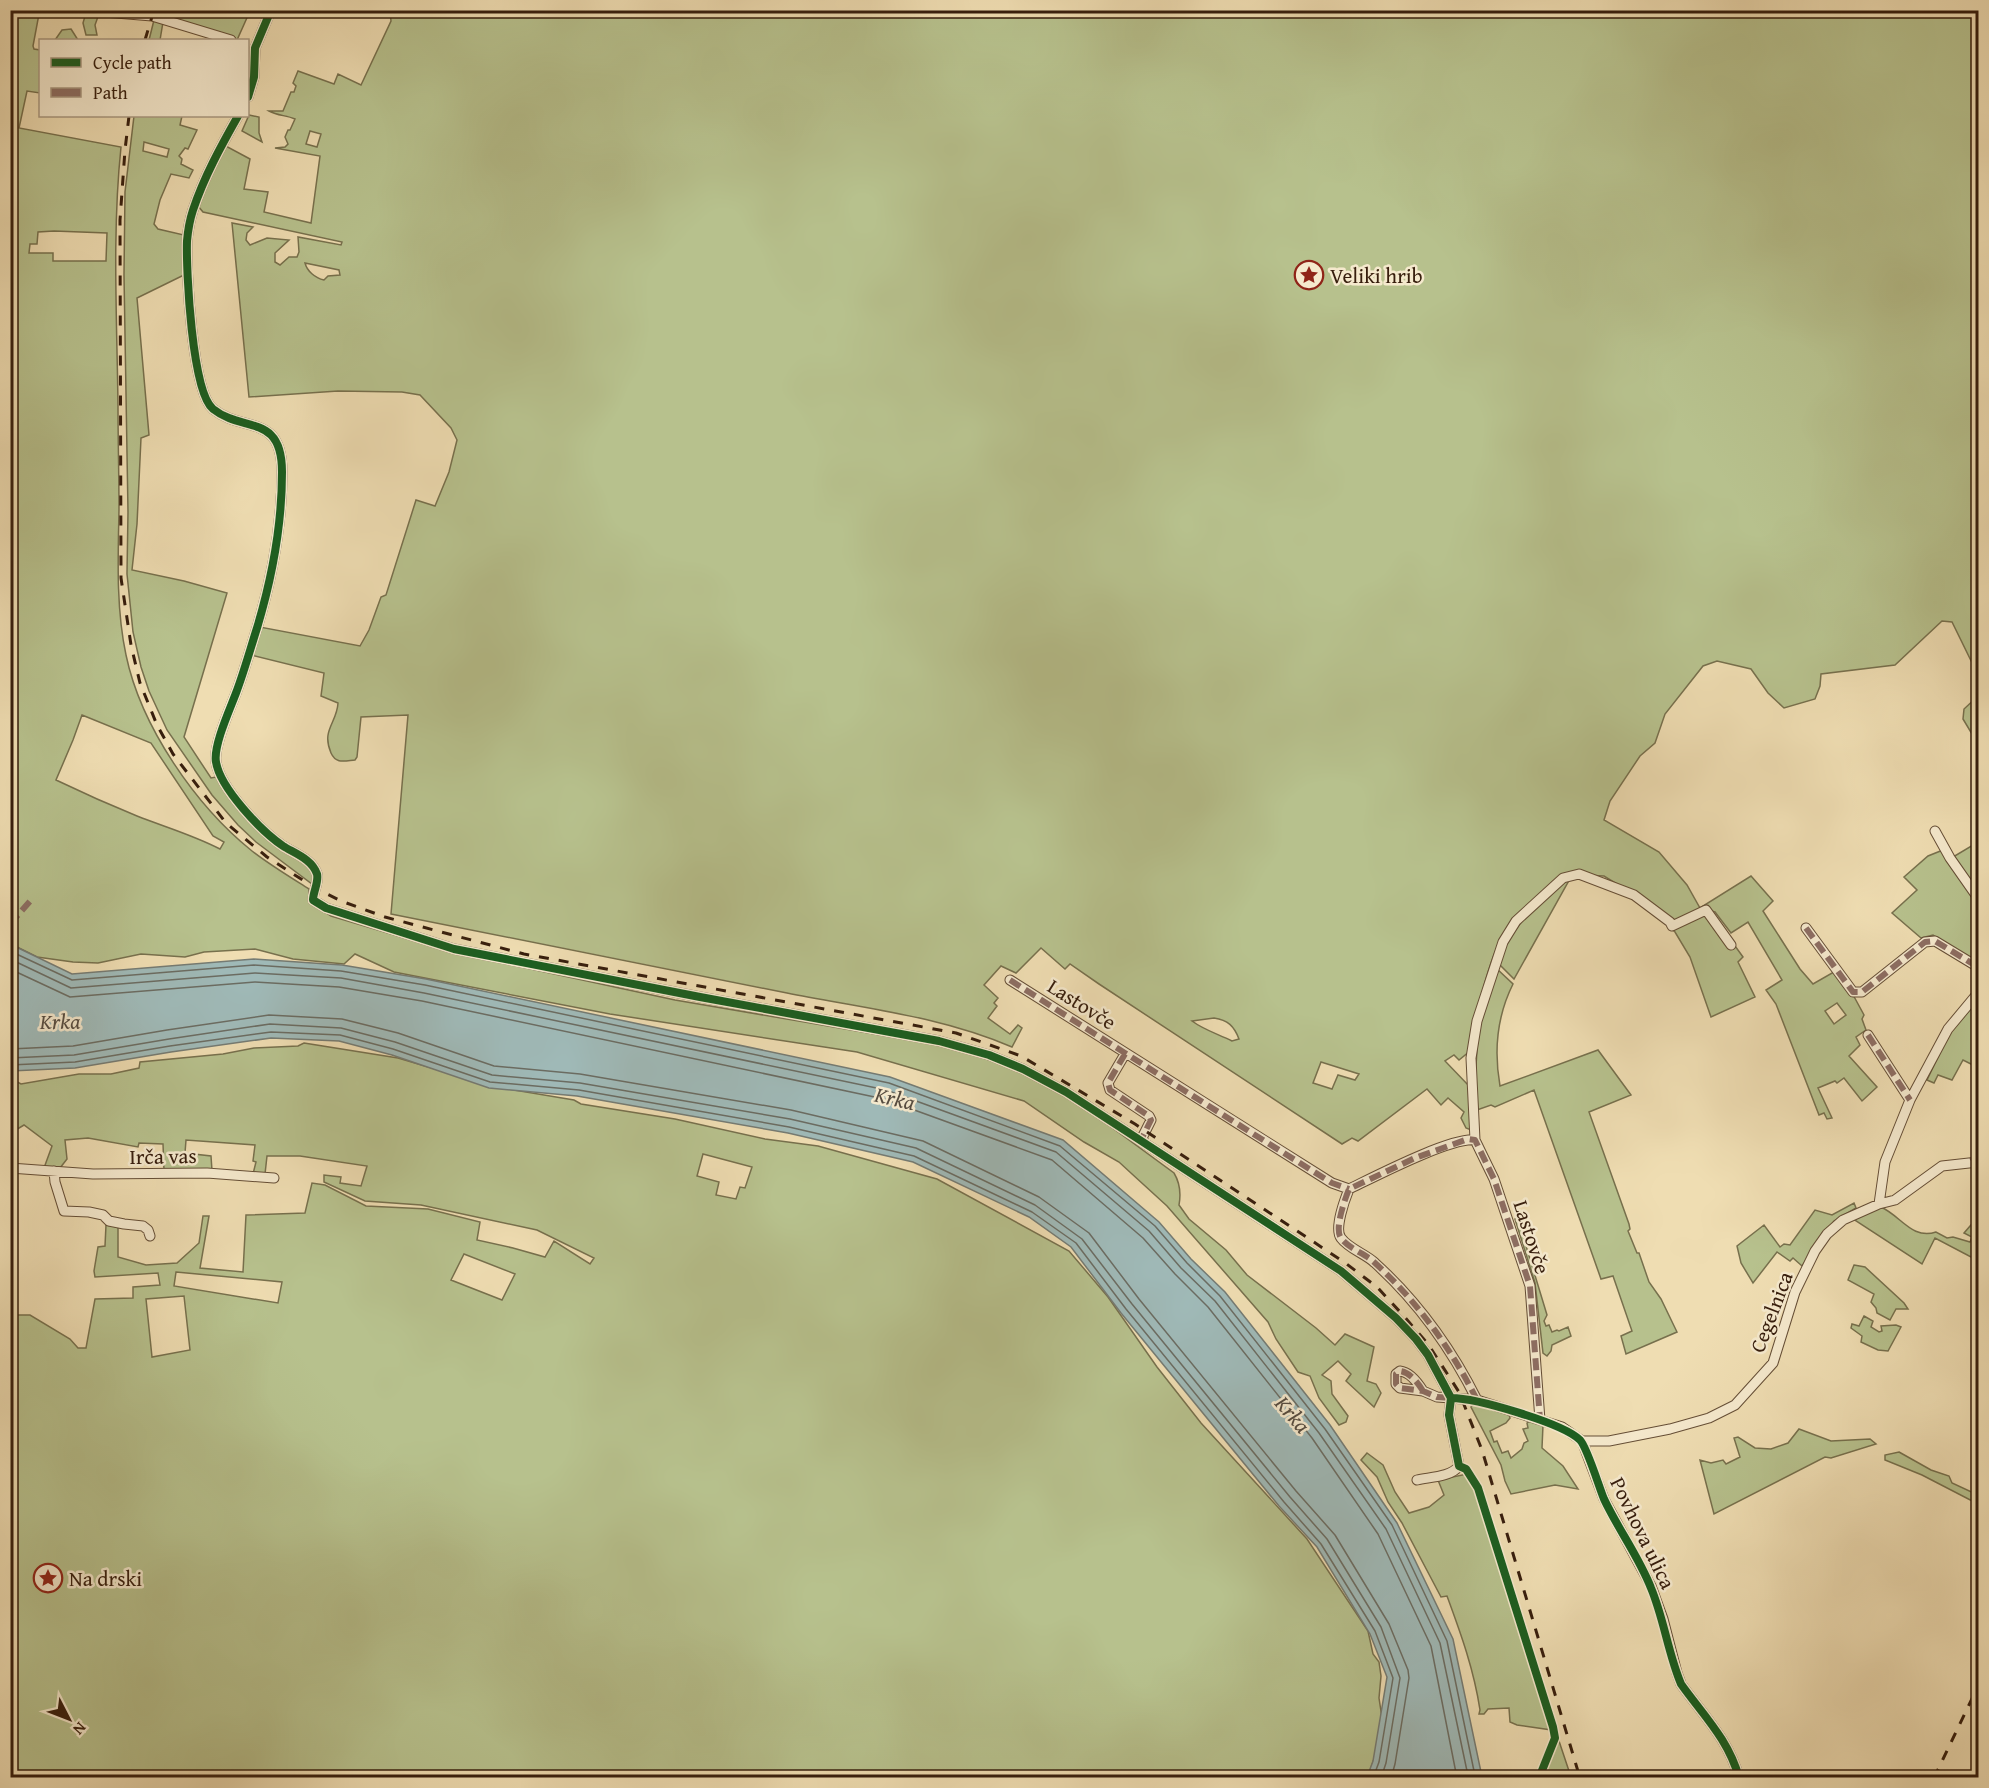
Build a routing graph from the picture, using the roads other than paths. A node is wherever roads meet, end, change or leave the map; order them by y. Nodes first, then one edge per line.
1 (271, 10) edge
2 (104, 12) edge
3 (228, 39) edge
4 (251, 47) edge
5 (249, 94) edge
6 (237, 117) edge
7 (1935, 831) dead end
8 (1978, 898) edge
9 (1806, 928) dead end
10 (1731, 945) dead end
11 (1978, 967) edge
12 (1010, 980) dead end
13 (1978, 993) edge
14 (1868, 1035) dead end
15 (1125, 1054) junction
16 (1910, 1100) junction
17 (1475, 1140) junction
18 (1143, 1142) junction
19 (1976, 1160) edge
20 (10, 1168) edge
21 (54, 1171) junction
22 (274, 1178) dead end
23 (1349, 1189) junction
24 (1879, 1204) junction
25 (150, 1236) dead end
26 (1423, 1391) dead end
27 (1451, 1398) junction
28 (1477, 1400) junction
29 (1540, 1420) junction
30 (1582, 1441) junction
31 (1417, 1480) dead end
32 (1738, 1778) edge

1 - 4 street
2 - 3 street
4 - 5 street
6 - 18 street
7 - 8 street
9 - 11 street
10 - 17 street
12 - 15 street, Lastovče
13 - 16 street
14 - 16 street
15 - 18 street
15 - 23 street, Lastovče
16 - 24 street
17 - 23 street
17 - 29 street, Lastovče
18 - 27 street
19 - 24 street, Cegelnica
20 - 21 street, Irča vas
21 - 22 street, Irča vas
21 - 25 street
23 - 28 street
24 - 30 street, Cegelnica
26 - 27 street
27 - 28 street
27 - 31 street
28 - 29 street
29 - 30 street
30 - 32 street, Povhova ulica

